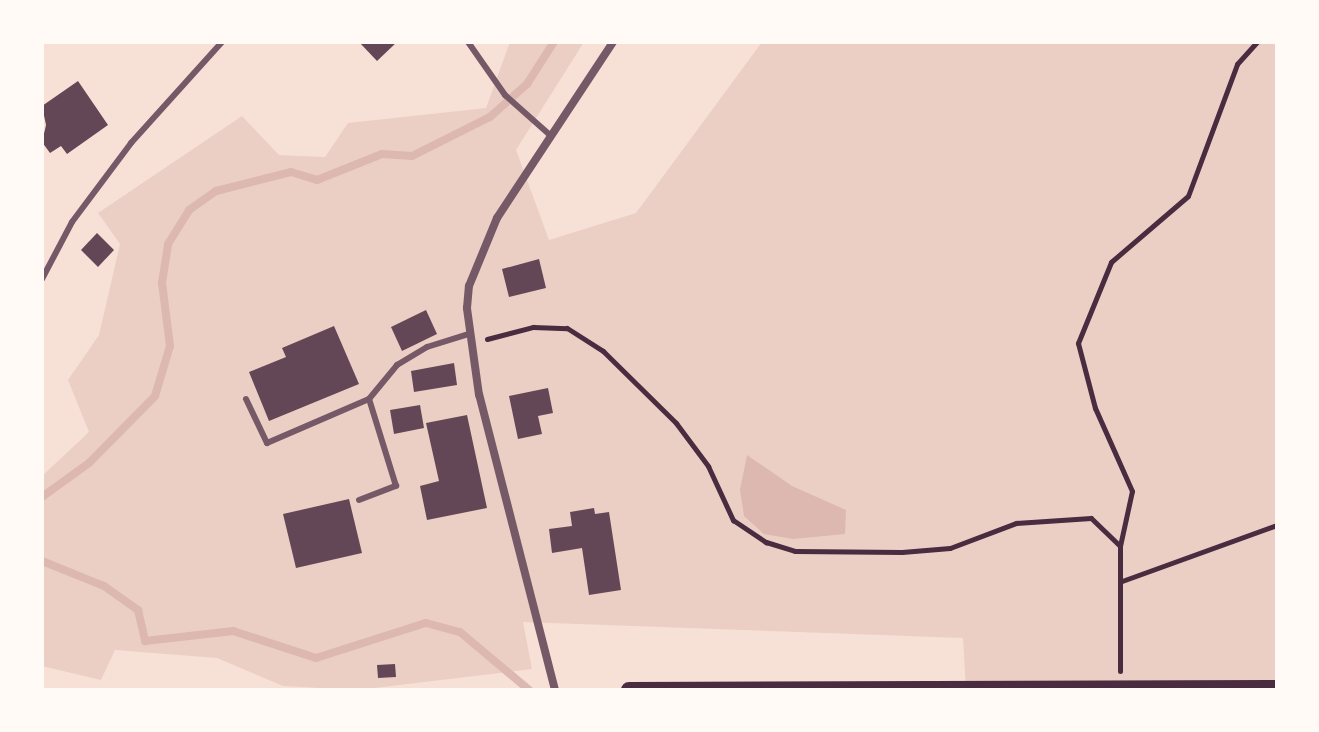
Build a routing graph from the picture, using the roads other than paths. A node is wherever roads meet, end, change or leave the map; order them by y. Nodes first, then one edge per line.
1 (222, 42) edge
2 (468, 42) edge
3 (613, 42) edge
4 (549, 134) junction
5 (42, 279) edge
6 (470, 339) junction
7 (246, 399) dead end
8 (369, 399) junction
9 (359, 500) dead end
10 (1277, 688) edge
11 (555, 690) edge
12 (629, 690) edge

1 - 5 lane
2 - 4 lane
3 - 4 street
4 - 6 street
6 - 8 lane
6 - 11 street
7 - 8 lane
8 - 9 lane
10 - 12 main road

